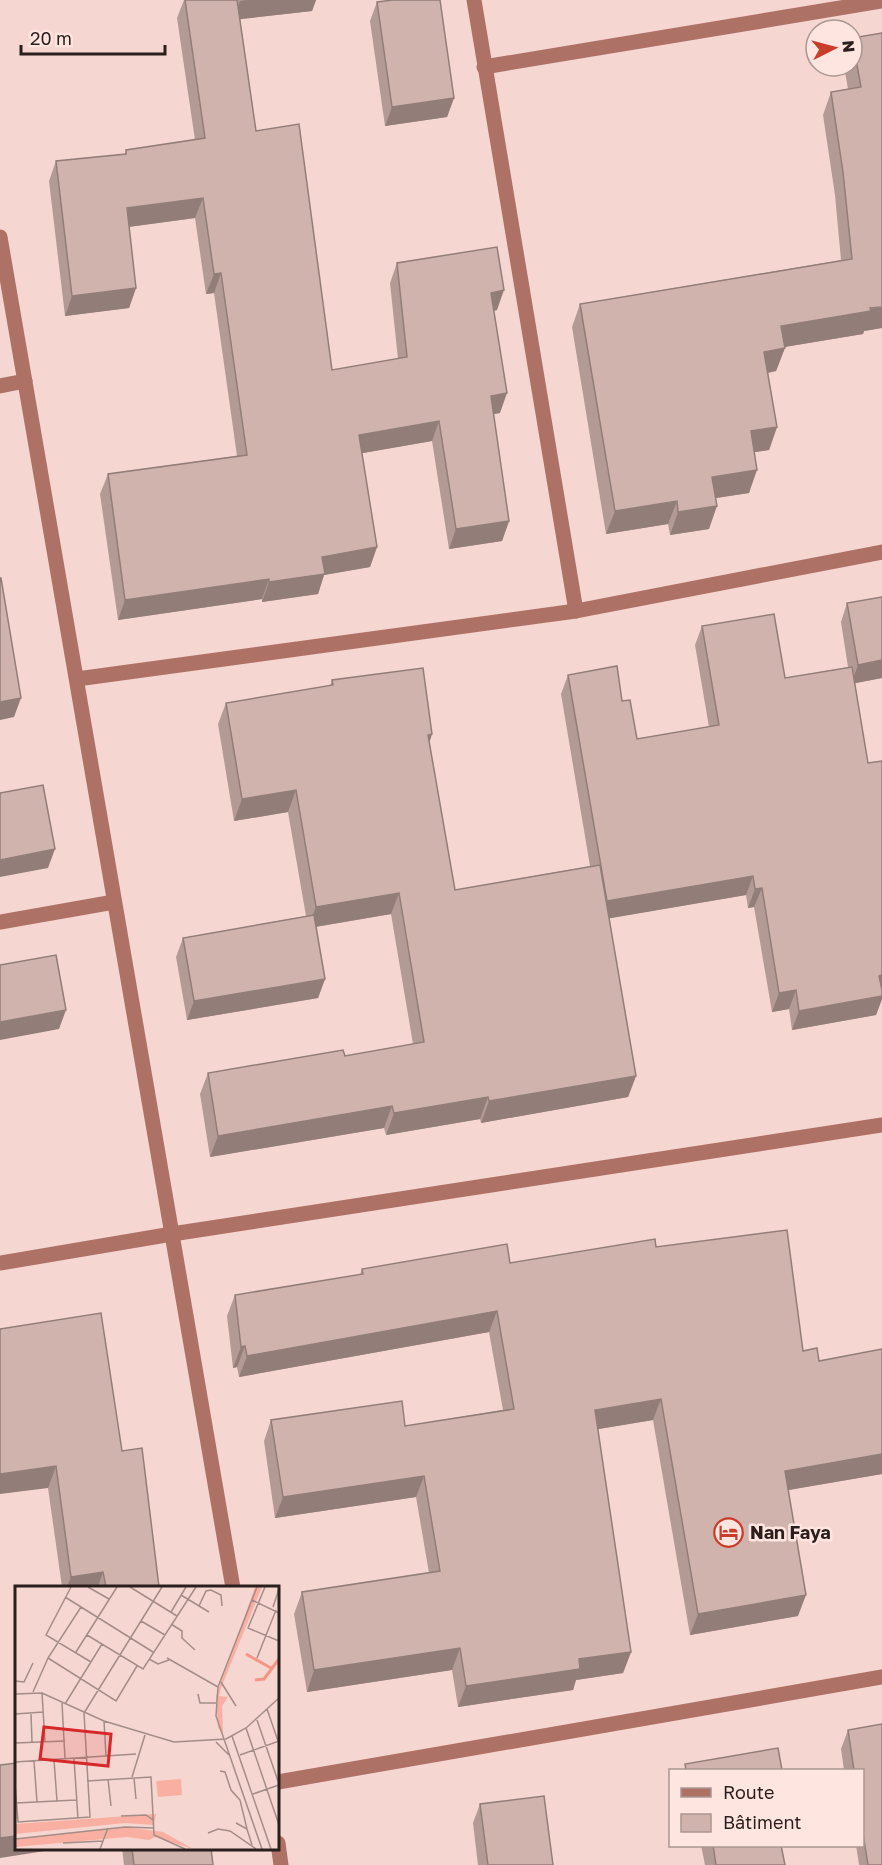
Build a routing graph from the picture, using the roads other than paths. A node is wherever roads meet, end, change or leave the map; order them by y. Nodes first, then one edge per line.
1 (474, 0) edge
2 (882, 1) edge
3 (484, 67) junction
4 (0, 237) edge
5 (25, 381) junction
6 (0, 386) edge
7 (882, 552) edge
8 (576, 611) junction
9 (76, 679) junction
10 (114, 902) junction
11 (0, 922) edge
12 (882, 1125) edge
13 (172, 1234) junction
14 (0, 1263) edge
15 (233, 1586) edge
16 (882, 1677) edge
17 (279, 1782) edge
18 (279, 1850) edge
19 (281, 1865) edge

1 - 3 street
2 - 3 street
3 - 8 street
4 - 5 street
5 - 6 street
5 - 9 street
7 - 8 street
8 - 9 street
9 - 10 street
10 - 11 street
10 - 13 street
12 - 13 street
13 - 14 street
13 - 15 street
16 - 17 street
18 - 19 street

